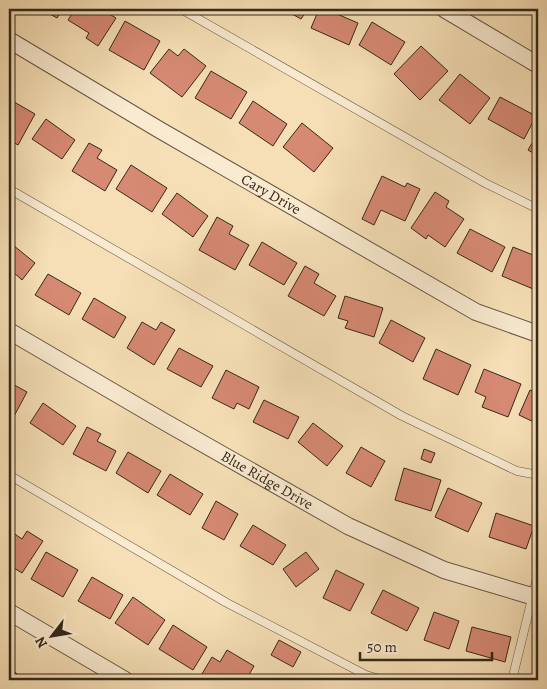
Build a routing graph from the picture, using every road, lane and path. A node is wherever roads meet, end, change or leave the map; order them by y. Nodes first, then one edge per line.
1 (182, 9) edge
2 (444, 9) edge
3 (9, 40) edge
4 (538, 65) edge
5 (9, 189) edge
6 (538, 209) edge
7 (9, 331) edge
8 (538, 334) edge
9 (538, 475) edge
10 (9, 476) edge
11 (538, 574) edge
12 (535, 598) edge
13 (9, 612) edge
14 (125, 680) edge
15 (383, 680) edge
16 (512, 680) edge

1 - 6 lane
2 - 4 street
3 - 8 street, Cary Drive
5 - 9 lane
7 - 12 street, Blue Ridge Drive
10 - 15 lane
11 - 12 lane
12 - 16 lane
13 - 14 street

